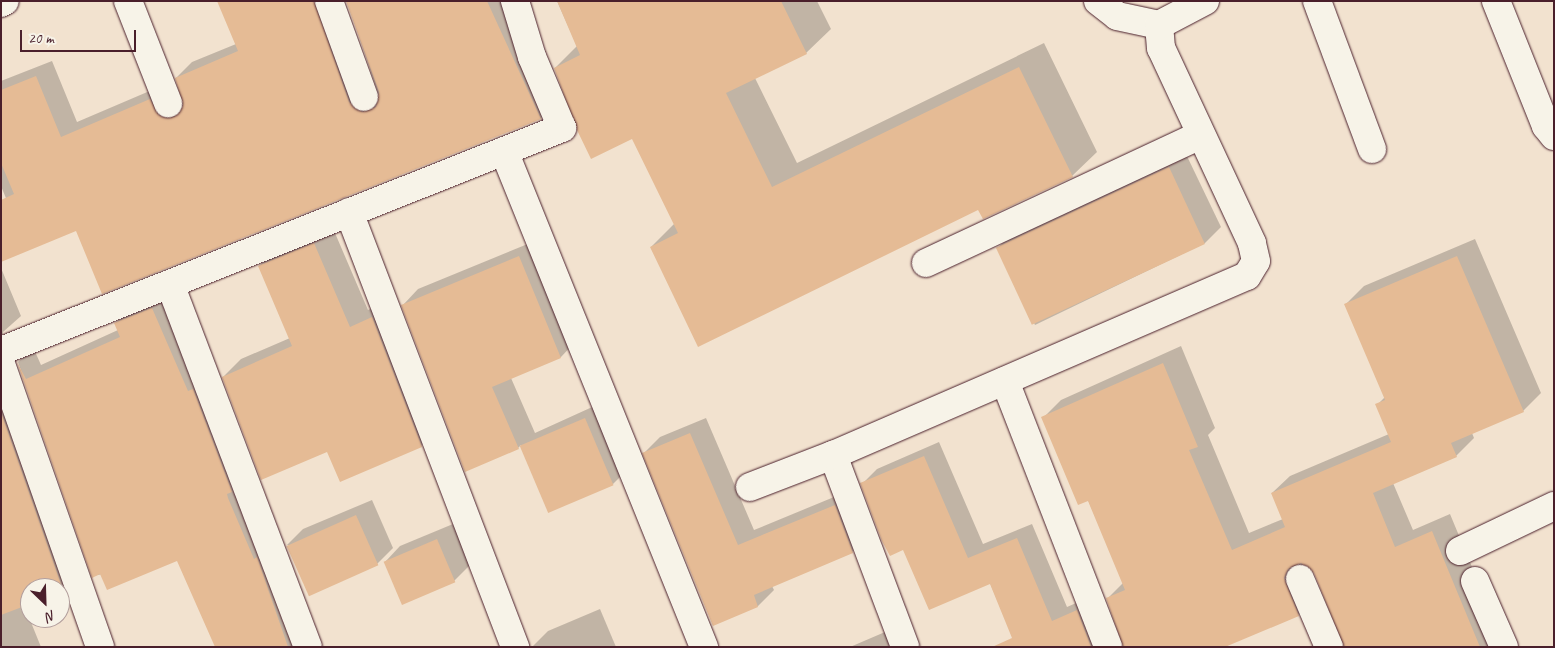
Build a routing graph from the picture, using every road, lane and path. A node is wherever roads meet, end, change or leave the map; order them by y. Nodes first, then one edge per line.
1 (5, 1) edge
2 (128, 1) edge
3 (329, 1) edge
4 (515, 1) edge
5 (1098, 1) edge
6 (1205, 1) edge
7 (1317, 1) edge
8 (1496, 1) edge
9 (1, 3) edge
10 (1160, 25) junction
11 (364, 97) dead end
12 (168, 104) dead end
13 (1201, 135) junction
14 (1554, 136) edge
15 (1372, 149) dead end
16 (504, 151) junction
17 (349, 212) junction
18 (926, 263) dead end
19 (170, 284) junction
20 (1, 351) edge
21 (1, 364) edge
22 (1005, 381) junction
23 (833, 455) junction
24 (750, 487) dead end
25 (1554, 506) edge
26 (1460, 551) dead end
27 (1300, 579) dead end
28 (1475, 581) dead end
29 (100, 647) edge
30 (308, 647) edge
31 (515, 647) edge
32 (704, 647) edge
33 (906, 647) edge
34 (1108, 647) edge
35 (1329, 647) edge
36 (1504, 647) edge

1 - 9 street
2 - 12 street
3 - 11 street
4 - 16 street
5 - 10 street
6 - 10 street
7 - 15 street
8 - 14 street
10 - 13 street
13 - 18 street
13 - 22 street
16 - 17 street
16 - 32 street
17 - 19 street
17 - 31 street
19 - 20 street
19 - 30 street
21 - 29 street
22 - 23 street
22 - 34 street
23 - 24 street
23 - 33 street
25 - 26 street
27 - 35 street
28 - 36 street

